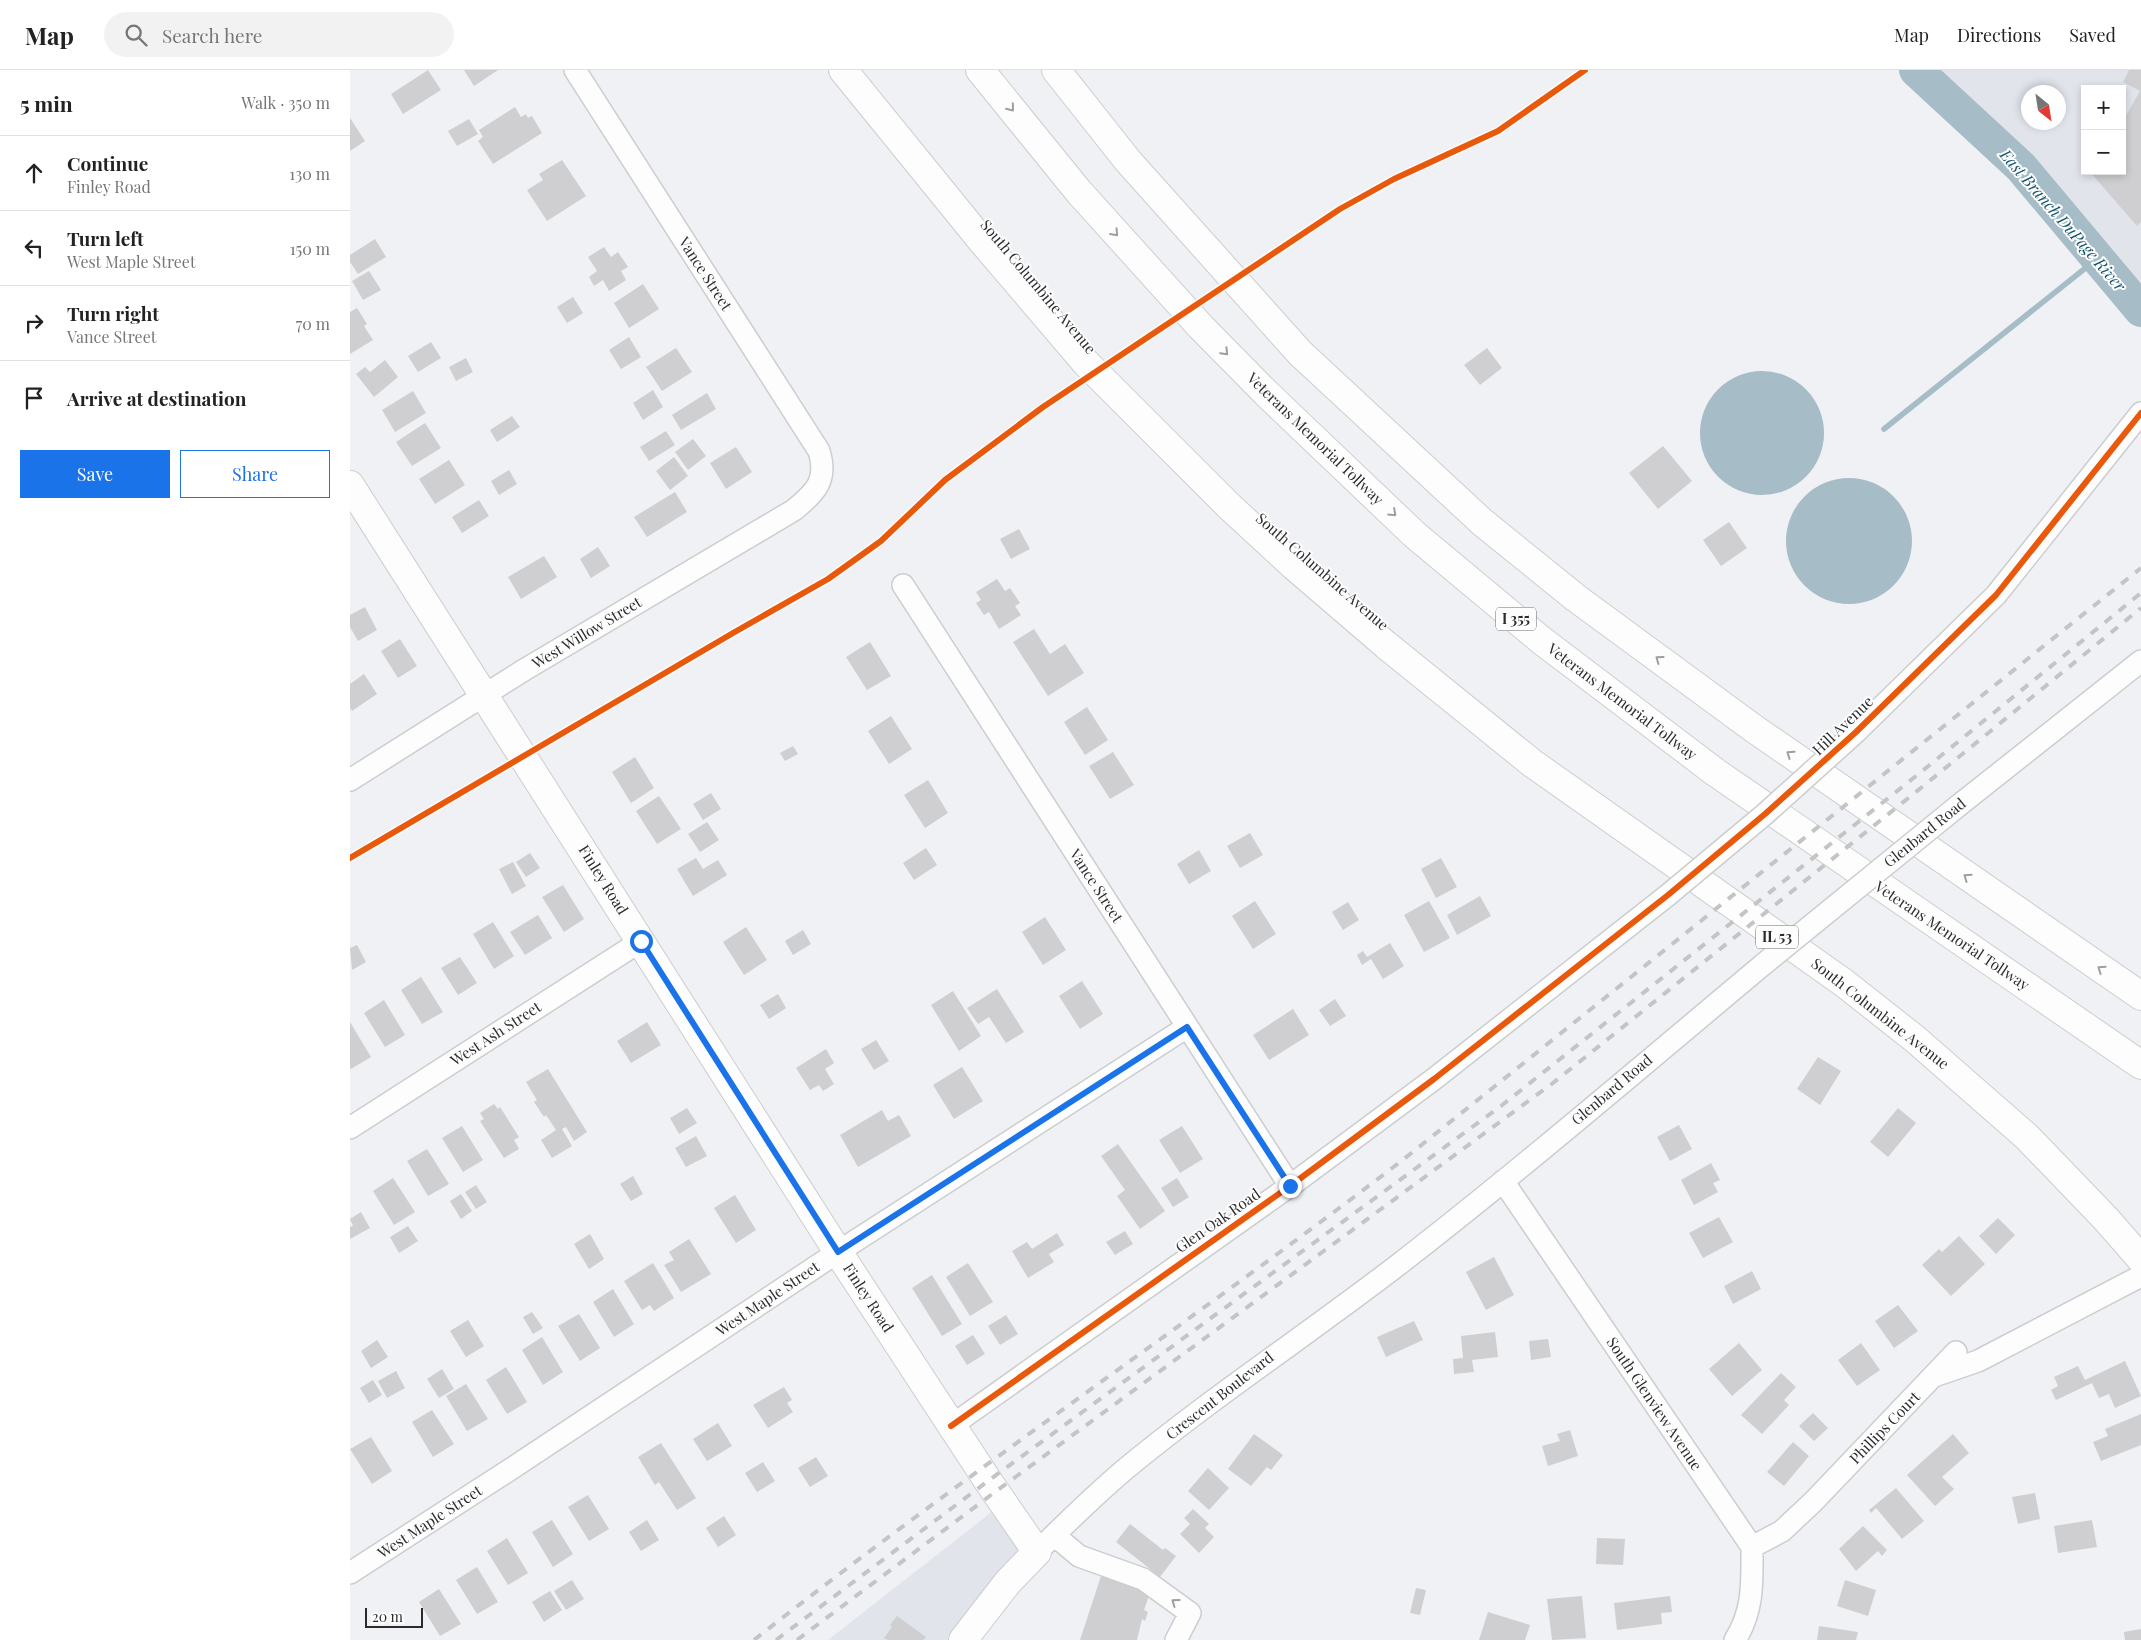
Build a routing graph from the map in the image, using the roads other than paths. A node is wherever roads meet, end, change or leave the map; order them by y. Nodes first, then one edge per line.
1 (575, 70) edge
2 (843, 70) edge
3 (980, 70) edge
4 (1056, 70) edge
5 (2141, 413) edge
6 (820, 482) joint
7 (350, 485) edge
8 (904, 585) dead end
9 (2141, 661) edge
10 (485, 694) junction
11 (350, 780) edge
12 (641, 941) junction
13 (2141, 996) edge
14 (1518, 1012) joint
15 (1187, 1027) junction
16 (2141, 1065) edge
17 (350, 1128) edge
18 (1503, 1181) junction
19 (1290, 1186) junction
20 (838, 1252) junction
21 (2141, 1259) edge
22 (2141, 1276) edge
23 (1956, 1352) dead end
24 (1935, 1376) junction
25 (951, 1426) junction
26 (1045, 1544) junction
27 (1752, 1548) junction
28 (352, 1567) edge
29 (963, 1640) edge
30 (1176, 1640) edge
31 (1734, 1640) edge

1 - 6 street, Vance Street
2 - 21 main road, South Columbine Avenue / IL 53
3 -> 16 main road, Veterans Memorial Tollway / I 355
13 -> 4 main road
5 - 14 street, Hill Avenue, bridge
6 - 10 street, West Willow Street
7 - 10 main road, Finley Road
8 - 15 street, Vance Street
9 - 18 street, Glenbard Road, bridge
10 - 11 street, West Willow Street
10 - 12 main road, Finley Road
12 - 17 street, West Ash Street
12 - 20 main road, Finley Road
14 - 19 street, Glen Oak Road
15 - 19 street, Vance Street
15 - 20 street, West Maple Street
18 - 26 street, Crescent Boulevard
18 - 27 street, South Glenview Avenue
19 - 25 street, Glen Oak Road
20 - 25 main road, Finley Road
20 - 28 street, West Maple Street
22 - 24 street
23 - 24 street, Phillips Court
24 - 27 street, Phillips Court
25 - 26 main road, Finley Road
26 - 29 main road, Crescent Boulevard
30 -> 26 street
27 - 31 street

